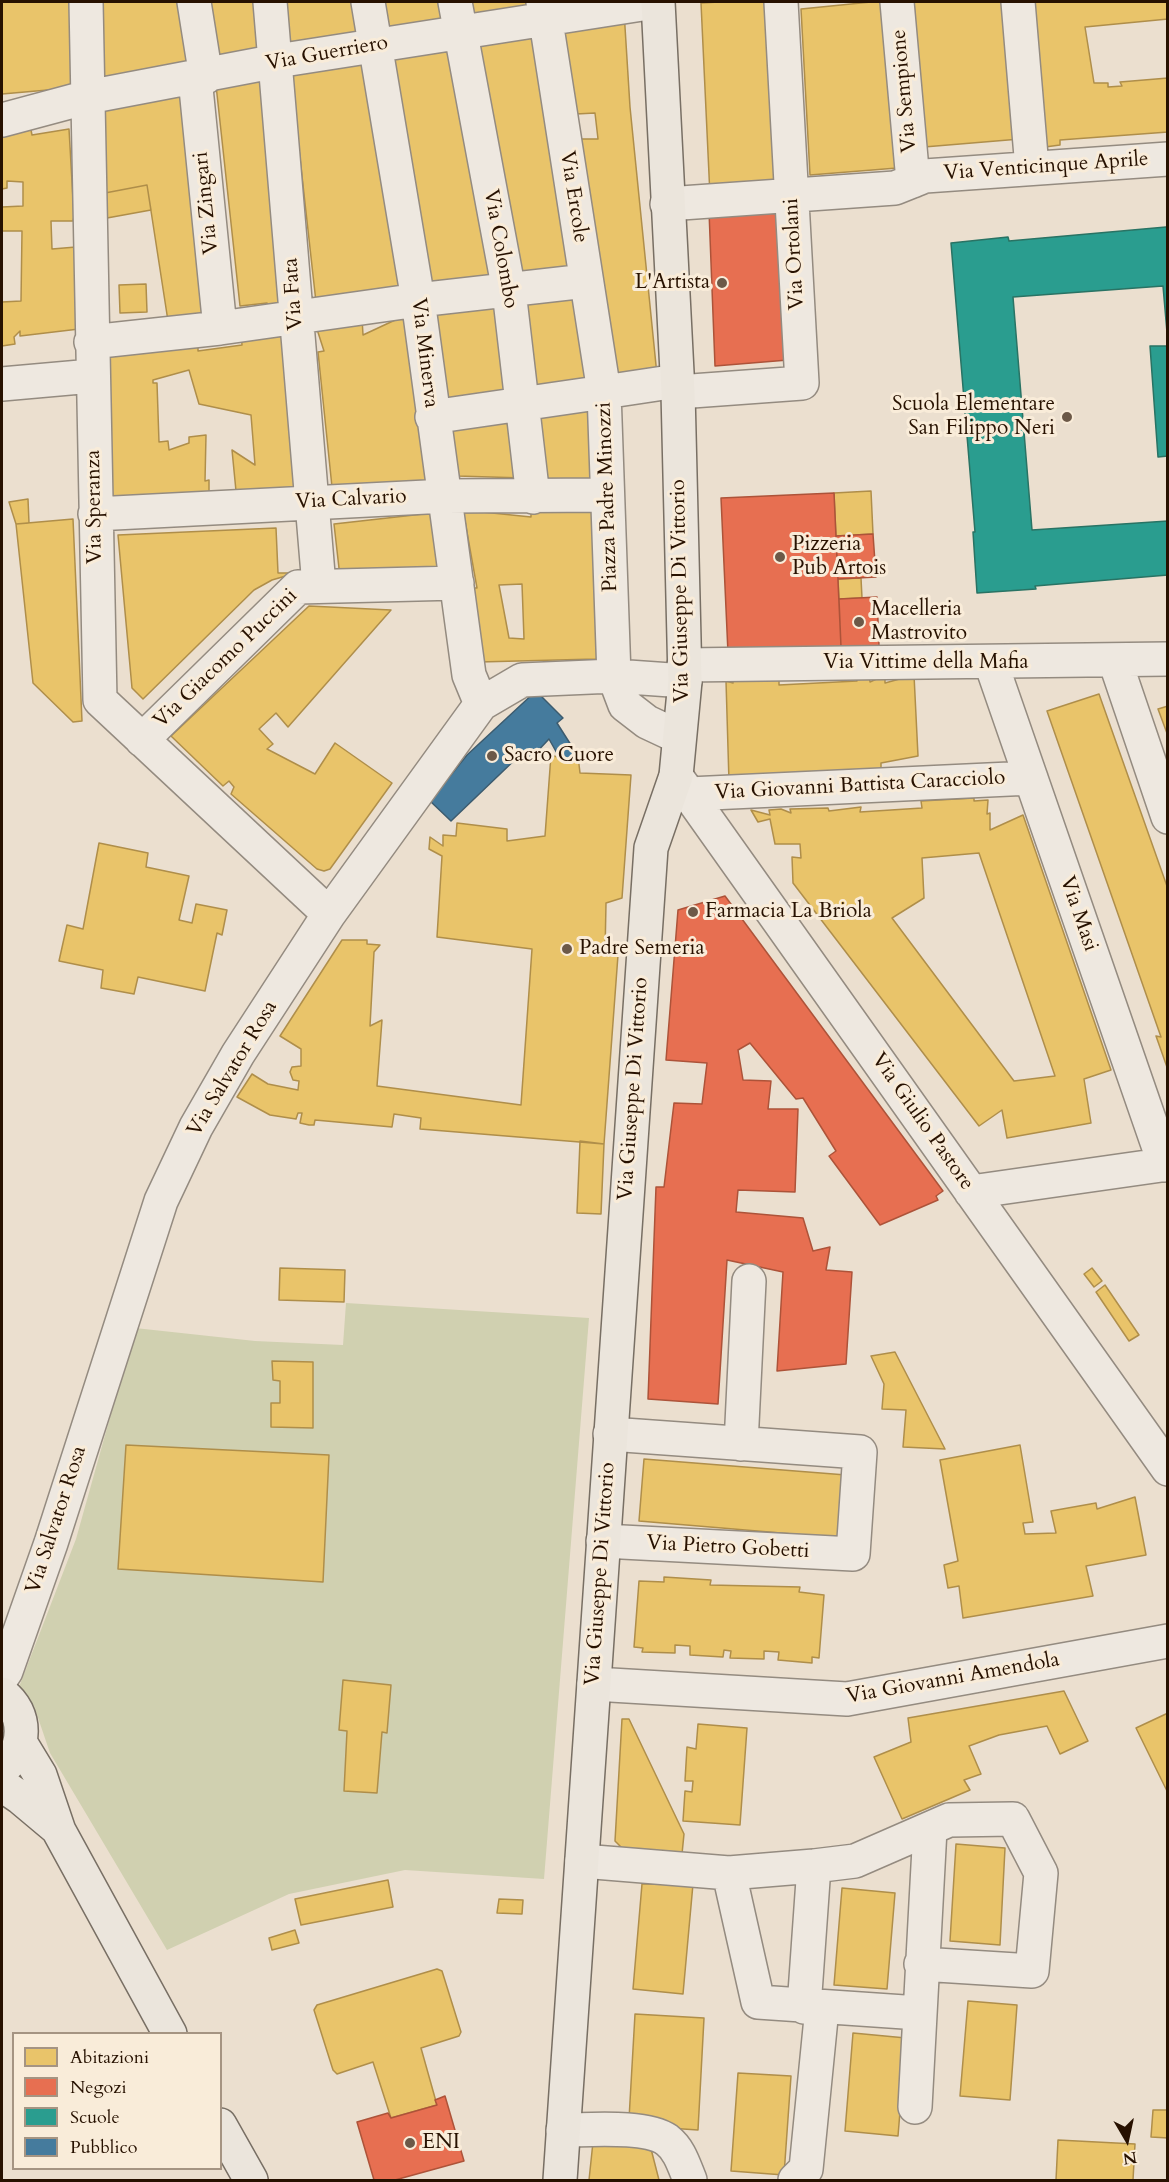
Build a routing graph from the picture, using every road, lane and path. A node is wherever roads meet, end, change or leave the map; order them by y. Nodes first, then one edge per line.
1 (86, 2) edge
2 (194, 2) edge
3 (270, 2) edge
4 (368, 2) edge
5 (656, 2) edge
6 (781, 2) edge
7 (897, 2) edge
8 (1018, 2) edge
9 (544, 10) edge
10 (458, 17) edge
11 (375, 45) junction
12 (277, 61) junction
13 (200, 77) junction
14 (88, 97) junction
15 (2, 120) edge
16 (1167, 159) edge
17 (1032, 168) junction
18 (919, 178) junction
19 (792, 196) junction
20 (668, 204) junction
21 (586, 281) junction
22 (509, 291) junction
23 (418, 300) junction
24 (295, 318) junction
25 (220, 328) junction
26 (91, 342) junction
27 (92, 376) junction
28 (2, 384) edge
29 (678, 387) junction
30 (604, 392) junction
31 (524, 403) junction
32 (432, 417) junction
33 (607, 495) junction
34 (446, 496) junction
35 (533, 498) junction
36 (311, 501) junction
37 (95, 514) junction
38 (457, 583) junction
39 (319, 586) junction
40 (1167, 659) edge
41 (1115, 661) junction
42 (991, 663) junction
43 (685, 673) junction
44 (614, 676) junction
45 (481, 704) junction
46 (679, 737) junction
47 (142, 740) junction
48 (1031, 778) junction
49 (682, 785) junction
50 (1167, 817) edge
51 (329, 914) junction
52 (1166, 1165) edge
53 (971, 1192) junction
54 (749, 1281) dead end
55 (610, 1434) junction
56 (741, 1444) junction
57 (1167, 1469) edge
58 (603, 1541) junction
59 (33, 1591) junction
60 (2, 1604) edge
61 (1167, 1641) edge
62 (2, 1677) edge
63 (594, 1684) junction
64 (2, 1694) edge
65 (20, 1742) junction
66 (2, 1769) edge
67 (2, 1785) edge
68 (930, 1829) junction
69 (59, 1831) junction
70 (582, 1861) junction
71 (814, 1866) junction
72 (729, 1873) junction
73 (921, 1964) junction
74 (813, 2007) junction
75 (919, 2013) junction
76 (169, 2032) edge
77 (915, 2107) dead end
78 (222, 2130) edge
79 (563, 2130) junction
80 (251, 2181) edge
81 (560, 2181) edge
82 (690, 2181) edge
83 (795, 2181) edge

1 - 14 street, Via Speranza
2 - 13 street, Via Zingari
3 - 12 street, Via Fata
4 - 11 street, Via Minerva
5 - 9 street, Via Guerriero
5 - 20 main road, Via Giuseppe Di Vittorio
6 - 19 street, Via Ortolani
7 - 18 street, Via Sempione
8 - 17 street
9 - 10 street, Via Guerriero
9 - 21 street, Via Ercole
10 - 11 street, Via Guerriero
10 - 22 street, Via Colombo
11 - 12 street, Via Guerriero
11 - 23 street, Via Minerva
12 - 13 street, Via Guerriero
12 - 24 street, Via Fata
13 - 14 street, Via Guerriero
13 - 25 street, Via Zingari
14 - 15 street, Via Guerriero
14 - 26 street, Via Speranza
16 - 17 street, Via Venticinque Aprile
17 - 18 street, Via Venticinque Aprile
18 - 19 street, Via Venticinque Aprile
19 - 20 street, Via Venticinque Aprile
19 - 29 street, Via Ortolani
20 - 29 main road, Via Giuseppe Di Vittorio
21 - 22 street
21 - 30 street, Via Ercole
22 - 23 street
22 - 31 street, Via Colombo
23 - 24 street
23 - 32 street, Via Minerva
24 - 25 street
24 - 36 street, Via Fata
25 - 26 street
26 - 27 street, Via Speranza
27 - 28 street
27 - 37 street, Via Speranza
29 - 30 street, Piazza Padre Minozzi
29 - 43 main road, Via Giuseppe Di Vittorio
30 - 31 street
30 - 33 street, Piazza Padre Minozzi
31 - 32 street
31 - 35 street, Via Colombo
32 - 34 street, Via Minerva
33 - 35 street, Via Calvario
33 - 44 street, Piazza Padre Minozzi
34 - 35 street, Via Calvario
34 - 36 street, Via Calvario
34 - 38 street, Via Minerva
36 - 37 street, Via Calvario
36 - 39 street, Via Fata
37 - 47 street, Via Speranza
38 - 39 street, Via Giacomo Puccini
38 - 45 street, Via Minerva
39 - 47 street, Via Giacomo Puccini
40 - 41 street, Via Vittime della Mafia
41 - 42 street, Via Vittime della Mafia
41 - 50 street
42 - 43 street, Via Vittime della Mafia
42 - 48 street, Via Masi
43 - 44 street, Via Salvator Rosa
43 - 46 main road, Via Giuseppe Di Vittorio
44 - 45 street, Via Salvator Rosa
44 - 46 street, Piazza Padre Minozzi
45 - 51 street, Via Salvator Rosa
46 - 49 main road, Via Giuseppe Di Vittorio
47 - 51 street, Via Speranza
48 - 49 street, Via Giovanni Battista Caracciolo
48 - 52 street, Via Masi
49 - 53 street, Via Giulio Pastore
49 - 55 main road, Via Giuseppe Di Vittorio
51 - 59 street, Via Salvator Rosa
52 - 53 street
53 - 57 street, Via Giulio Pastore
54 - 56 street
55 - 56 street
55 - 58 main road, Via Giuseppe Di Vittorio
56 - 58 street, Via Pietro Gobetti
58 - 63 main road, Via Giuseppe Di Vittorio
59 - 60 street
59 - 62 street, Via Salvator Rosa
61 - 63 street, Via Giovanni Amendola
63 - 70 main road, Via Giuseppe Di Vittorio
64 - 65 main road
65 - 66 main road
65 - 69 main road
67 - 69 main road
68 - 71 street
68 - 73 street
68 - 73 street
69 - 76 main road
70 - 72 street
70 - 79 main road, Via Giuseppe Di Vittorio
71 - 72 street
71 - 74 street
72 - 74 street
73 - 75 street
74 - 75 street
74 - 83 street
75 - 77 street
78 - 80 main road
79 - 81 main road, Via Giuseppe Di Vittorio
79 - 82 street

